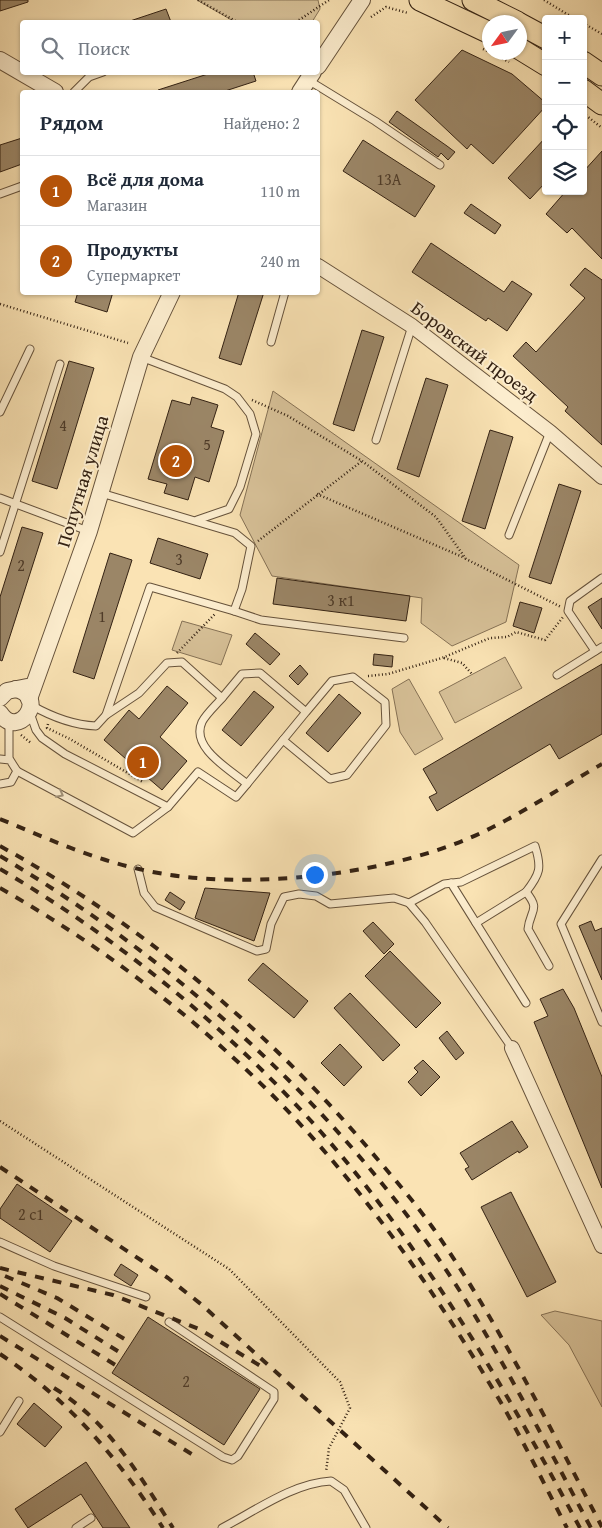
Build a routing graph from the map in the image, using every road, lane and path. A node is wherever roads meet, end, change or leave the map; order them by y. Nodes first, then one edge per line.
1 (198, 0) edge
2 (329, 0) edge
3 (362, 0) edge
4 (473, 0) edge
5 (544, 0) edge
6 (415, 7) edge
7 (502, 15) edge
8 (568, 15) edge
9 (371, 17) dead end
10 (233, 20) edge
11 (299, 20) edge
12 (587, 25) edge
13 (527, 28) edge
14 (602, 34) edge
15 (542, 36) edge
16 (482, 39) edge
17 (527, 53) edge
18 (0, 60) edge
19 (320, 63) edge
20 (542, 63) edge
21 (587, 65) edge
22 (20, 71) edge
23 (26, 75) edge
24 (94, 75) edge
25 (602, 75) edge
26 (307, 82) edge
27 (52, 90) edge
28 (76, 90) edge
29 (320, 90) edge
30 (320, 90) edge
31 (587, 93) edge
32 (602, 104) edge
33 (587, 116) edge
34 (602, 128) edge
35 (440, 165) dead end
36 (20, 187) edge
37 (0, 194) edge
38 (320, 267) edge
39 (171, 295) edge
40 (284, 295) edge
41 (0, 304) edge
42 (412, 326) junction
43 (272, 342) dead end
44 (128, 343) dead end
45 (30, 349) dead end
46 (141, 357) junction
47 (60, 364) dead end
48 (225, 388) junction
49 (0, 412) edge
50 (550, 432) junction
51 (376, 440) dead end
52 (362, 461) junction
53 (602, 477) edge
54 (100, 493) junction
55 (316, 494) junction
56 (0, 498) edge
57 (16, 504) junction
58 (196, 521) junction
59 (88, 532) junction
60 (509, 535) dead end
61 (251, 546) junction
62 (0, 552) edge
63 (466, 559) junction
64 (602, 578) edge
65 (222, 608) junction
66 (568, 610) junction
67 (234, 612) junction
68 (404, 638) dead end
69 (602, 647) edge
70 (595, 651) junction
71 (442, 658) junction
72 (167, 663) junction
73 (472, 674) dead end
74 (557, 675) dead end
75 (353, 677) junction
76 (0, 698) edge
77 (28, 698) junction
78 (222, 698) junction
79 (306, 712) junction
80 (49, 715) junction
81 (106, 715) junction
82 (9, 723) edge
83 (284, 740) junction
84 (32, 743) dead end
85 (0, 759) edge
86 (9, 759) junction
87 (17, 771) junction
88 (0, 784) edge
89 (247, 784) junction
90 (150, 786) dead end
91 (168, 807) junction
92 (602, 859) edge
93 (138, 869) dead end
94 (451, 883) junction
95 (526, 892) junction
96 (409, 903) junction
97 (476, 923) junction
98 (549, 966) dead end
99 (526, 1003) dead end
100 (602, 1022) edge
101 (512, 1048) joint
102 (0, 1121) edge
103 (0, 1242) edge
104 (602, 1246) edge
105 (146, 1297) dead end
106 (0, 1317) edge
107 (169, 1322) dead end
108 (19, 1401) dead end
109 (0, 1432) edge
110 (325, 1481) junction
111 (91, 1518) dead end
112 (76, 1528) edge
113 (222, 1528) edge
114 (366, 1528) edge

1 - 10 path
2 - 11 path
3 - 19 street
4 - 7 main road
5 - 8 path
6 - 9 path
6 - 16 main road
12 - 14 path
13 - 15 main road
17 - 20 main road
18 - 22 street
21 - 25 main road
23 - 27 street
24 - 28 lane
26 - 30 lane
29 - 35 lane
31 - 32 main road
33 - 34 path
36 - 37 lane
38 - 42 street, Боровский проезд
39 - 46 street, Попутная улица
40 - 43 lane
41 - 44 path
42 - 50 street, Боровский проезд
42 - 51 lane
45 - 49 lane
46 - 48 lane
46 - 54 street, Попутная улица
47 - 57 lane
48 - 52 path
48 - 58 lane
50 - 53 street, Боровский проезд
50 - 60 lane
52 - 55 path
52 - 63 path
54 - 58 lane
54 - 59 street, Попутная улица
55 - 61 path
55 - 63 path
56 - 57 lane
57 - 59 lane
57 - 62 lane
58 - 61 lane
59 - 77 street, Попутная улица
61 - 67 lane
63 - 66 path
64 - 66 lane
65 - 67 lane
65 - 72 path
65 - 81 lane
66 - 70 lane
66 - 71 path
67 - 68 lane
69 - 70 lane
70 - 74 lane
71 - 73 path
71 - 75 path
72 - 78 lane
72 - 81 lane
75 - 79 lane
75 - 83 lane
76 - 77 street
77 - 80 lane
77 - 82 street
77 - 91 lane
78 - 79 lane
78 - 89 lane
79 - 83 lane
80 - 81 lane
80 - 90 path
82 - 84 path
82 - 86 lane
83 - 89 lane
85 - 86 lane
86 - 87 lane
87 - 88 lane
87 -> 91 lane
89 - 91 lane
92 - 100 lane
93 - 96 lane
94 - 95 lane
94 - 96 lane
94 - 97 lane
95 - 97 lane
95 - 98 lane
96 - 101 lane
97 - 99 lane
101 - 104 street
102 - 110 path
103 - 105 lane
106 - 107 lane
108 - 109 lane
110 - 113 lane
110 - 114 lane
111 - 112 lane

